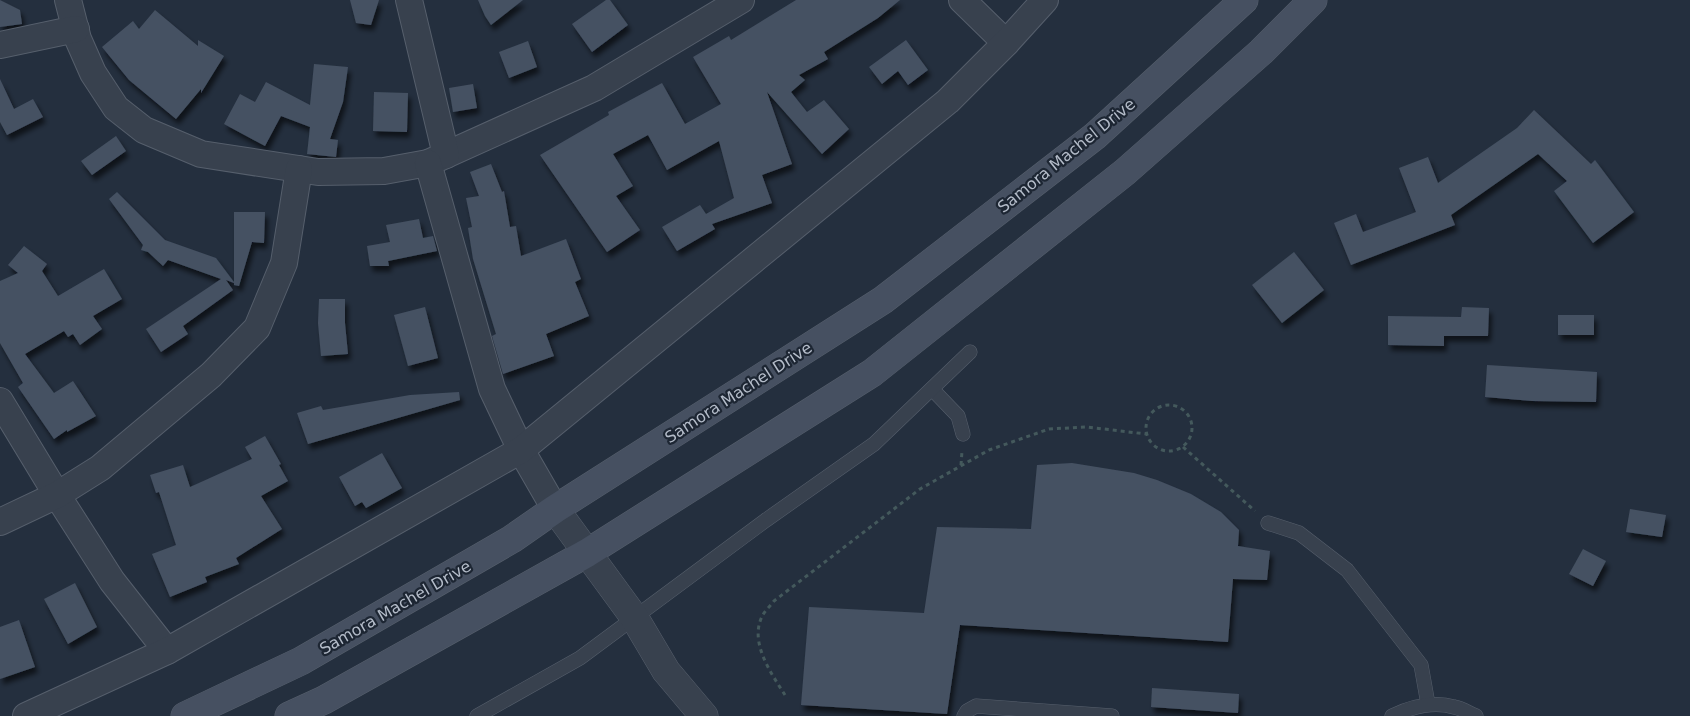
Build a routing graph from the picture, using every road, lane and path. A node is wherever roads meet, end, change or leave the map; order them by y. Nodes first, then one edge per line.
1 (68, 0) edge
2 (409, 0) edge
3 (741, 0) edge
4 (962, 0) edge
5 (1045, 0) edge
6 (1244, 0) edge
7 (1313, 0) edge
8 (76, 29) junction
9 (1006, 43) junction
10 (0, 44) edge
11 (437, 159) junction
12 (299, 169) junction
13 (970, 352) dead end
14 (932, 389) junction
15 (0, 400) edge
16 (963, 434) dead end
17 (1146, 434) junction
18 (1183, 447) junction
19 (520, 450) junction
20 (57, 495) junction
21 (556, 509) junction
22 (0, 522) edge
23 (1268, 523) joint
24 (587, 553) junction
25 (634, 617) junction
26 (166, 651) junction
27 (785, 695) dead end
28 (1428, 704) junction
29 (26, 716) edge
30 (185, 716) edge
31 (289, 716) edge
32 (477, 716) edge
33 (704, 716) edge
34 (964, 716) edge
35 (1112, 716) edge
36 (1392, 716) edge
37 (1476, 716) edge

1 - 8 street
2 - 11 street
3 - 11 street
4 - 9 street
5 - 9 street
6 - 21 main road, Samora Machel Drive
7 - 24 main road
8 - 10 street
8 - 12 street
9 - 19 street
11 - 12 street
11 - 19 street
12 - 20 street
13 - 14 lane
14 - 16 lane
14 - 25 lane
15 - 20 street
17 - 18 path
17 - 18 path
17 - 27 path
18 - 23 path
19 - 21 street
19 - 26 street
20 - 22 street
20 - 26 street
21 - 24 street
21 - 30 main road, Samora Machel Drive
23 - 28 lane
24 - 25 street
24 - 31 main road
25 - 32 lane
25 - 33 street
26 - 29 street
28 - 36 lane
28 - 37 lane
34 - 35 lane

